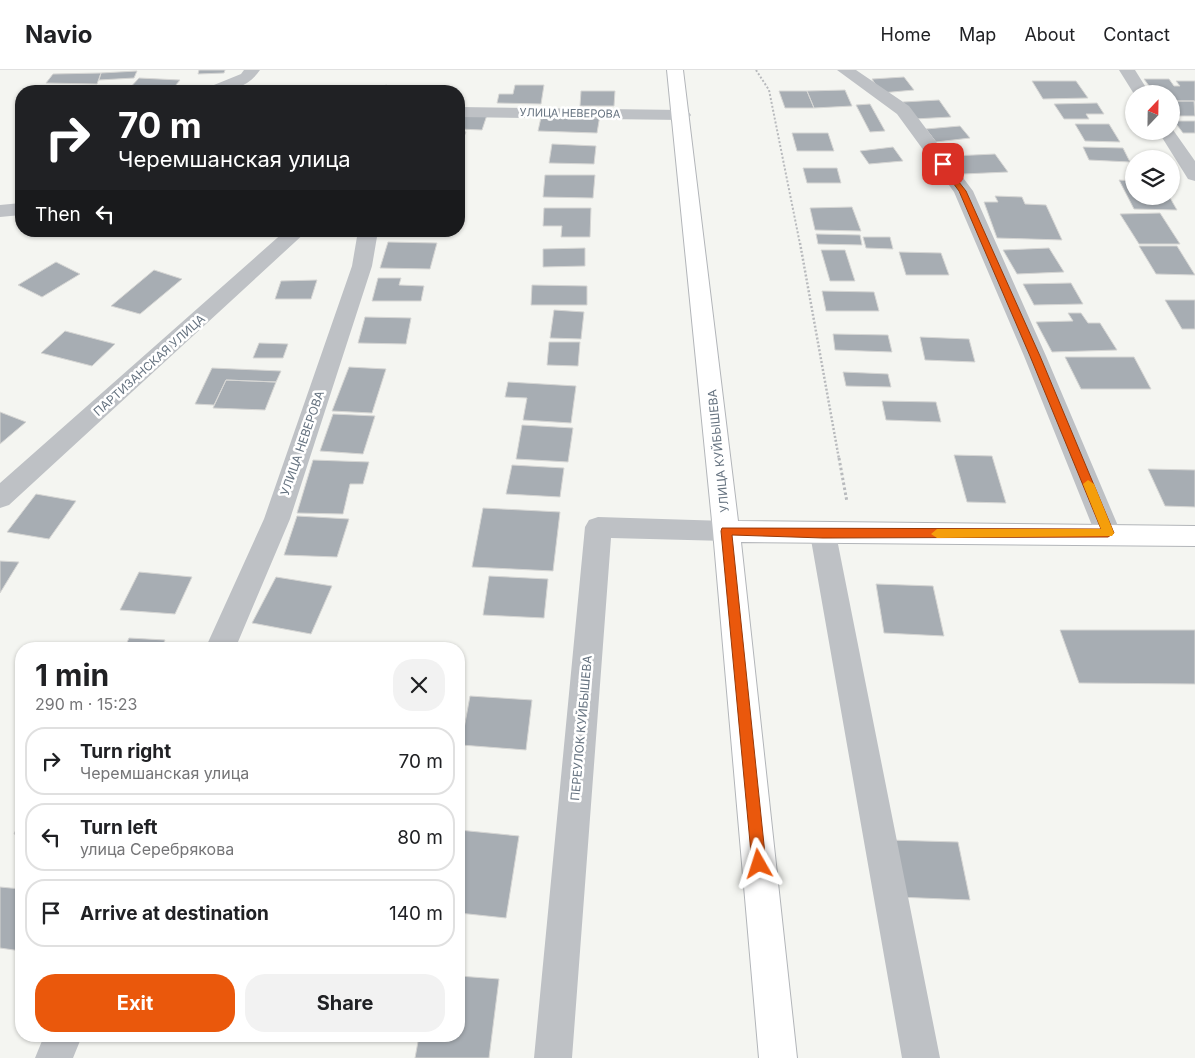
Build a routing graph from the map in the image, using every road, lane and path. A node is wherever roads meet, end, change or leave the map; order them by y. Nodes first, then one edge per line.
1 (252, 70) edge
2 (675, 70) edge
3 (756, 70) edge
4 (845, 70) edge
5 (1126, 70) edge
6 (229, 85) edge
7 (1136, 85) edge
8 (465, 112) edge
9 (682, 115) junction
10 (1173, 140) edge
11 (1195, 175) edge
12 (15, 210) edge
13 (0, 211) edge
14 (290, 237) edge
15 (367, 237) edge
16 (0, 498) edge
17 (855, 502) dead end
18 (726, 531) junction
19 (1108, 533) junction
20 (823, 534) junction
21 (1195, 536) edge
22 (223, 642) edge
23 (61, 1042) edge
24 (54, 1058) edge
25 (553, 1058) edge
26 (778, 1058) edge
27 (921, 1058) edge

1 - 6 street
2 - 9 main road, УЛИЦА КУЙБЫШЕВА
3 - 17 path
4 - 19 street
5 - 7 street
8 - 9 street, УЛИЦА НЕВЕРОВА
9 - 18 main road, УЛИЦА КУЙБЫШЕВА
10 - 11 street
12 - 13 street
14 - 16 street, ПАРТИЗАНСКАЯ УЛИЦА
15 - 22 street, УЛИЦА НЕВЕРОВА
18 - 20 main road
18 - 25 street, ПЕРЕУЛОК КУЙБЫШЕВА
18 - 26 main road, УЛИЦА КУЙБЫШЕВА
19 - 20 main road
19 - 21 main road
20 - 27 street
23 - 24 street

